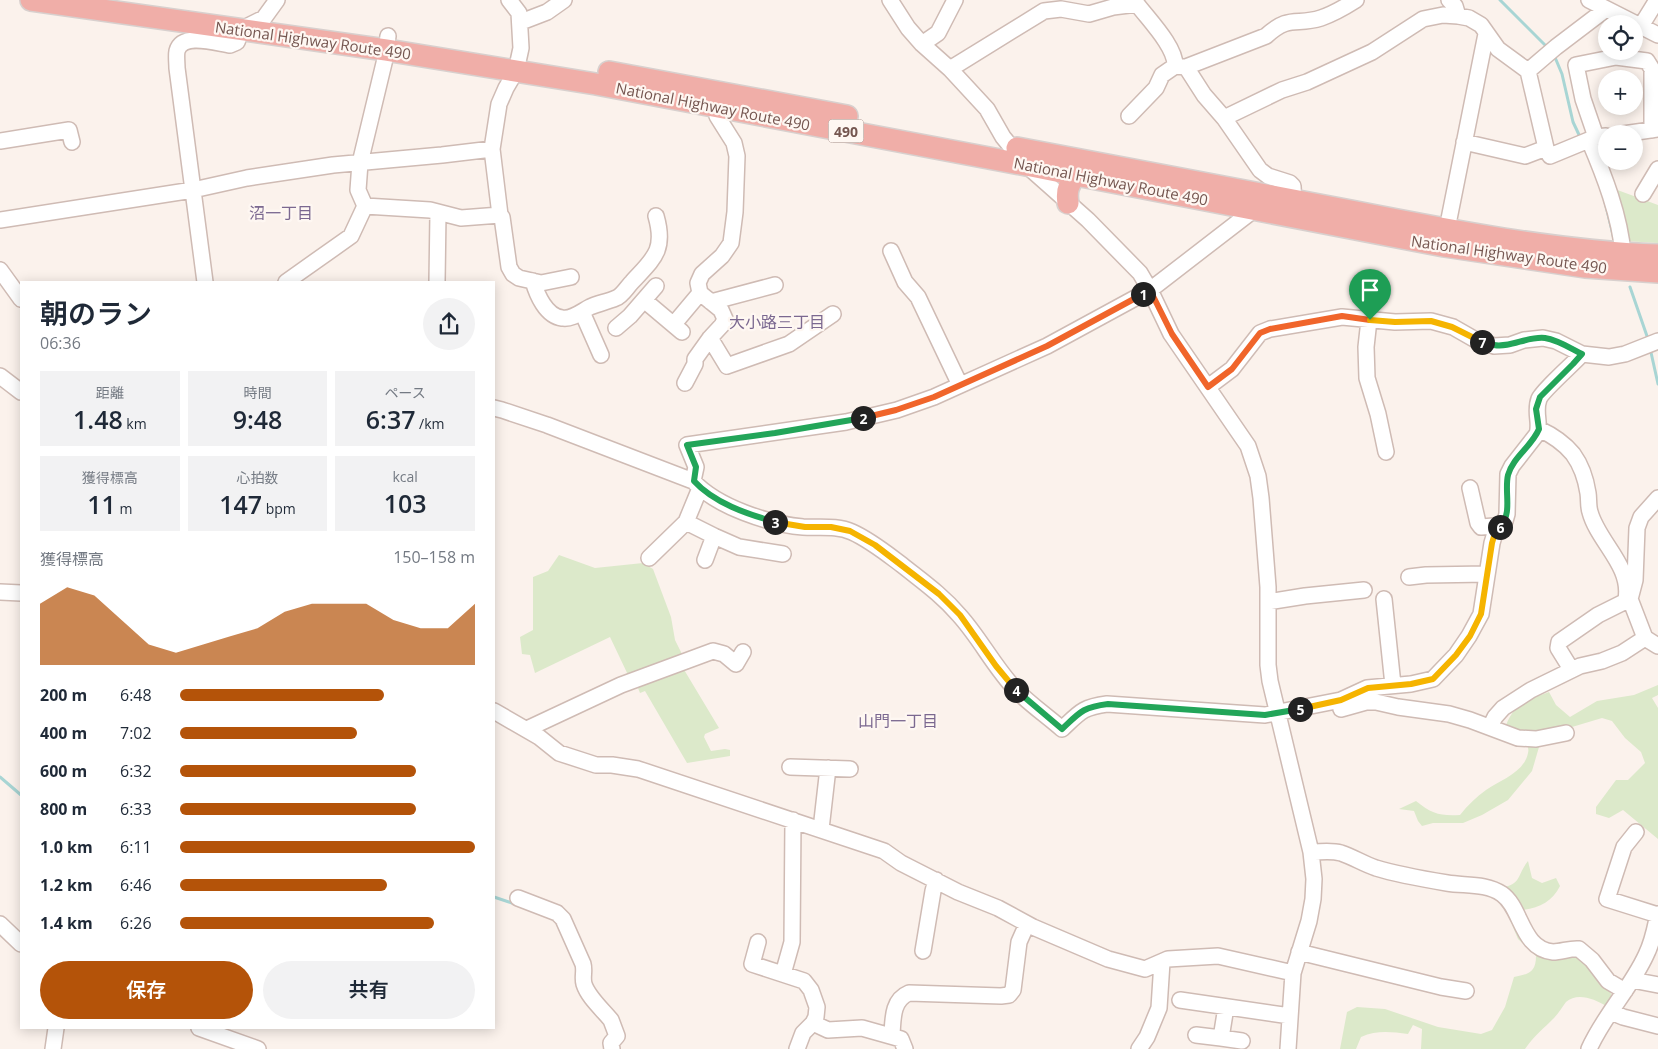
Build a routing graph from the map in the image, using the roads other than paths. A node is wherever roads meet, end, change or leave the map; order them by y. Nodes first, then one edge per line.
1 (31, 0) edge
2 (137, 0) edge
3 (278, 0) edge
4 (509, 0) edge
5 (564, 0) edge
6 (955, 0) edge
7 (1064, 0) edge
8 (1356, 0) edge
9 (1449, 0) edge
10 (1589, 0) edge
11 (1657, 0) edge
12 (93, 4) edge
13 (894, 4) edge
14 (1078, 6) edge
15 (1606, 9) junction
16 (1044, 12) junction
17 (1618, 15) edge
18 (1458, 16) junction
19 (264, 18) junction
20 (521, 22) junction
21 (1643, 23) edge
22 (1643, 27) edge
23 (242, 29) junction
24 (1486, 34) junction
25 (1658, 35) edge
26 (387, 43) junction
27 (922, 44) junction
28 (518, 64) junction
29 (1180, 66) junction
30 (950, 69) junction
31 (1528, 72) junction
32 (720, 100) junction
33 (1129, 116) dead end
34 (1224, 118) junction
35 (1655, 130) edge
36 (0, 135) edge
37 (1597, 138) edge
38 (0, 141) edge
39 (72, 142) dead end
40 (1464, 142) junction
41 (1011, 147) junction
42 (1546, 148) junction
43 (492, 149) junction
44 (360, 163) junction
45 (1026, 164) junction
46 (1658, 169) edge
47 (1076, 176) junction
48 (193, 190) junction
49 (1643, 194) dead end
50 (1068, 203) junction
51 (365, 206) junction
52 (1255, 209) junction
53 (1294, 209) junction
54 (438, 213) junction
55 (500, 215) junction
56 (656, 216) dead end
57 (0, 220) edge
58 (1445, 238) junction
59 (891, 251) dead end
60 (1623, 254) junction
61 (1658, 255) edge
62 (0, 270) edge
63 (1658, 272) edge
64 (571, 277) dead end
65 (205, 281) edge
66 (287, 281) edge
67 (438, 281) edge
68 (532, 281) junction
69 (775, 285) dead end
70 (656, 286) dead end
71 (1150, 290) junction
72 (20, 298) edge
73 (616, 298) junction
74 (706, 298) junction
75 (644, 300) junction
76 (582, 312) junction
77 (833, 314) dead end
78 (630, 316) junction
79 (1370, 320) junction
80 (616, 328) dead end
81 (710, 338) junction
82 (1658, 342) edge
83 (601, 354) dead end
84 (1582, 354) junction
85 (0, 376) edge
86 (686, 383) dead end
87 (960, 385) junction
88 (1208, 387) junction
89 (20, 391) edge
90 (495, 408) edge
91 (1539, 429) junction
92 (1386, 452) dead end
93 (697, 485) junction
94 (1470, 488) dead end
95 (1658, 498) edge
96 (686, 522) junction
97 (1499, 528) junction
98 (714, 536) junction
99 (783, 554) dead end
100 (649, 558) dead end
101 (705, 560) dead end
102 (1487, 574) junction
103 (1409, 577) dead end
104 (1364, 590) dead end
105 (0, 592) edge
106 (20, 593) edge
107 (1384, 599) dead end
108 (1628, 600) junction
109 (1268, 602) junction
110 (1651, 642) edge
111 (743, 652) dead end
112 (1571, 669) junction
113 (1393, 685) junction
114 (1321, 705) junction
115 (495, 712) edge
116 (1277, 712) junction
117 (1490, 727) junction
118 (527, 729) junction
119 (1566, 733) dead end
120 (790, 767) dead end
121 (828, 768) junction
122 (850, 769) dead end
123 (793, 820) junction
124 (821, 829) junction
125 (1636, 832) dead end
126 (1311, 852) junction
127 (936, 880) junction
128 (518, 898) dead end
129 (1658, 914) edge
130 (0, 924) edge
131 (1027, 924) junction
132 (758, 942) dead end
133 (20, 943) edge
134 (923, 951) dead end
135 (1300, 952) junction
136 (1162, 962) junction
137 (783, 974) junction
138 (1293, 974) junction
139 (1658, 985) edge
140 (1628, 986) junction
141 (1466, 991) dead end
142 (1180, 1000) dead end
143 (1226, 1007) junction
144 (1611, 1012) junction
145 (1290, 1016) junction
146 (813, 1023) junction
147 (1658, 1026) edge
148 (56, 1029) edge
149 (206, 1029) edge
150 (229, 1032) edge
151 (892, 1035) junction
152 (1196, 1035) dead end
153 (1221, 1038) junction
154 (1242, 1041) dead end
155 (614, 1042) edge
156 (252, 1048) edge
157 (53, 1049) edge
158 (797, 1049) edge
159 (905, 1049) edge
160 (1140, 1049) edge
161 (1288, 1049) edge
162 (1589, 1049) edge

1 - 12 highway, National Highway Route 490 / 490
2 - 19 highway, National Highway Route 490 / 490
3 - 19 street
4 - 20 street
5 - 20 street
6 - 27 street
7 - 16 street
8 - 29 street
9 - 18 street
10 - 15 street
11 - 21 street
12 - 23 highway, National Highway Route 490 / 490
13 - 27 street
14 - 16 street
14 - 29 street
15 - 17 street
15 - 31 street
16 - 30 street
18 - 24 street
18 - 34 street
19 - 23 street
19 - 26 highway, National Highway Route 490 / 490
20 - 28 street
22 - 25 street
23 - 26 highway, National Highway Route 490 / 490
23 - 48 street
24 - 31 street
24 - 40 street
26 - 28 highway, National Highway Route 490 / 490
26 - 44 street
27 - 30 street
28 - 32 highway, National Highway Route 490 / 490
28 - 43 street
29 - 33 street
29 - 34 street
30 - 41 street
31 - 42 street
32 - 41 highway, National Highway Route 490 / 490
32 - 45 highway, National Highway Route 490 / 490
32 - 74 street
34 - 53 street
35 - 37 street
36 - 38 street
37 - 42 street
37 - 60 street
38 - 39 street
40 - 42 street
40 - 58 street
41 - 45 street
41 - 53 highway, National Highway Route 490 / 490
43 - 44 street
43 - 55 street
44 - 48 street
44 - 51 street
45 - 47 highway, National Highway Route 490 / 490
45 - 50 street
46 - 49 street
47 - 50 highway
47 - 52 highway, National Highway Route 490 / 490
48 - 57 street
48 - 65 street
50 - 71 street
51 - 54 street
51 - 66 street
52 - 53 highway, National Highway Route 490 / 490
52 - 71 street
53 - 58 highway, National Highway Route 490 / 490
54 - 55 street
54 - 67 street
55 - 68 street
56 - 73 street
58 - 60 highway, National Highway Route 490 / 490
58 - 63 highway, National Highway Route 490 / 490
59 - 87 street
60 - 61 highway, National Highway Route 490 / 490
62 - 72 street
64 - 68 street
68 - 76 street
69 - 74 street
70 - 75 street
71 - 87 street
71 - 88 street
73 - 76 street
73 - 78 street
74 - 75 street
74 - 81 street
75 - 78 street
76 - 83 street
77 - 81 street
78 - 80 street
79 - 84 street
79 - 88 street
79 - 92 street
81 - 86 street
82 - 84 street
84 - 91 street
85 - 89 street
87 - 93 street
88 - 109 street
90 - 93 street
91 - 97 street
91 - 108 street
93 - 96 street
93 - 116 street
94 - 97 street
95 - 108 street
96 - 98 street
96 - 100 street
97 - 102 street
98 - 99 street
98 - 101 street
102 - 103 street
102 - 113 street
104 - 109 street
105 - 106 street
107 - 113 street
108 - 110 street
108 - 112 street
109 - 116 street
110 - 112 street
111 - 118 street
112 - 117 street
113 - 114 street
114 - 116 street
114 - 117 street
115 - 118 street
116 - 126 street
117 - 119 street
118 - 123 street
120 - 121 street
121 - 122 street
121 - 124 street
123 - 124 street
123 - 137 street
124 - 127 street
125 - 129 street
126 - 135 street
126 - 140 street
127 - 131 street
127 - 134 street
128 - 155 street
129 - 140 street
130 - 133 street
131 - 136 street
131 - 151 street
132 - 137 street
135 - 138 street
135 - 141 street
136 - 138 street
136 - 160 street
137 - 146 street
138 - 145 street
139 - 140 street
140 - 144 street
142 - 143 street
143 - 145 street
143 - 153 street
144 - 147 street
144 - 162 street
145 - 161 street
146 - 151 street
146 - 158 street
148 - 157 street
149 - 150 street
150 - 156 street
151 - 159 street
152 - 153 street
153 - 154 street

